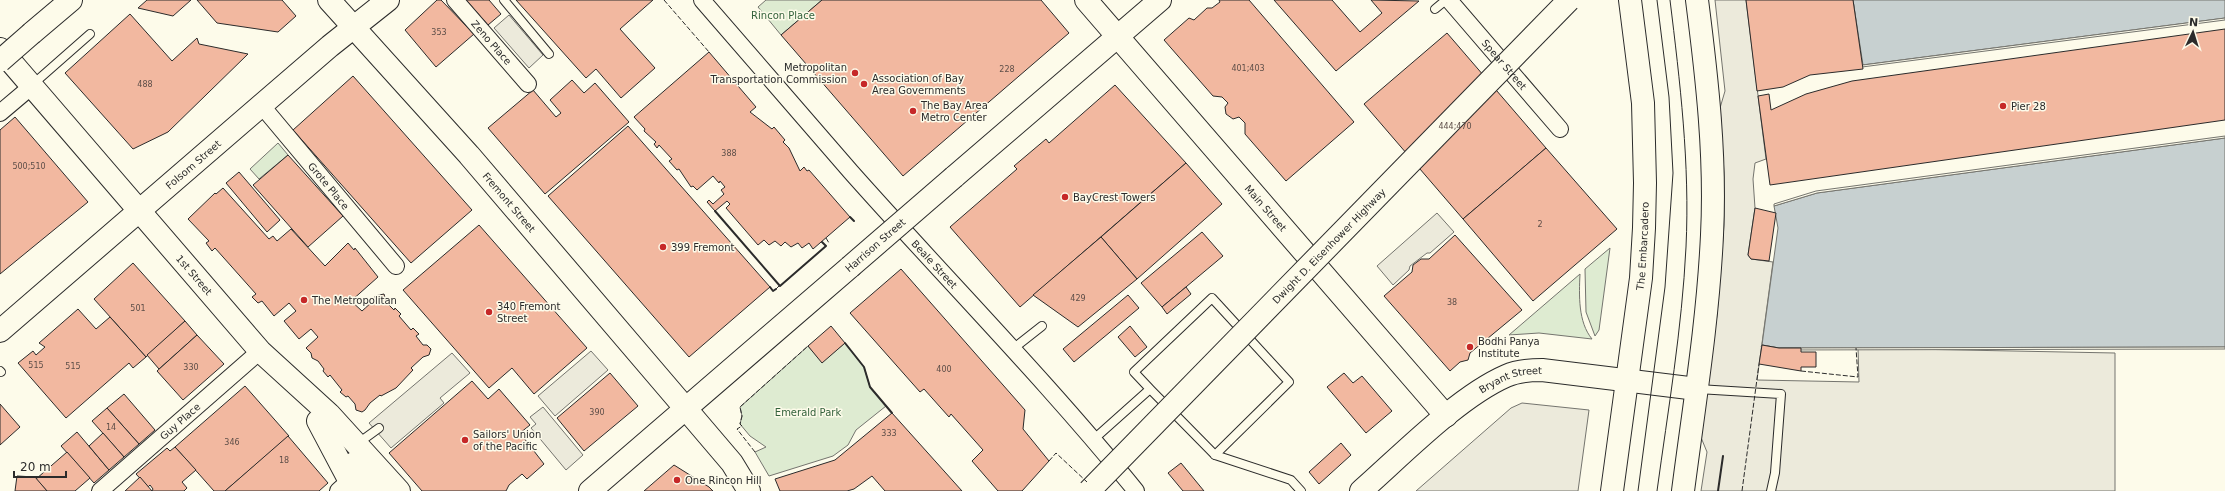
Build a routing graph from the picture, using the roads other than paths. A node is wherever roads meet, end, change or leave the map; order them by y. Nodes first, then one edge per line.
1 (71, 0) edge
2 (329, 0) edge
3 (388, 0) edge
4 (455, 0) edge
5 (504, 0) edge
6 (702, 0) edge
7 (1086, 0) edge
8 (1160, 0) edge
9 (1446, 0) edge
10 (1449, 0) edge
11 (1569, 0) edge
12 (1582, 0) edge
13 (1630, 0) edge
14 (1697, 0) edge
15 (1435, 9) dead end
16 (353, 28) junction
17 (90, 34) dead end
18 (1117, 37) junction
19 (0, 49) edge
20 (549, 54) dead end
21 (0, 61) edge
22 (528, 84) dead end
23 (32, 86) junction
24 (262, 106) junction
25 (0, 113) edge
26 (1560, 129) dead end
27 (139, 211) junction
28 (396, 266) dead end
29 (1042, 326) dead end
30 (0, 331) edge
31 (1014, 348) junction
32 (260, 351) junction
33 (1626, 380) junction
34 (1150, 389) junction
35 (1697, 389) junction
36 (686, 409) junction
37 (1446, 416) junction
38 (318, 420) junction
39 (379, 428) dead end
40 (1094, 439) junction
41 (356, 445) junction
42 (1215, 455) junction
43 (347, 488) edge
44 (100, 491) edge
45 (378, 491) edge
46 (399, 491) edge
47 (590, 491) edge
48 (749, 491) edge
49 (1089, 491) edge
50 (1101, 491) edge
51 (1136, 491) edge
52 (1300, 491) edge
53 (1361, 491) edge
54 (1612, 491) edge
55 (1683, 491) edge
56 (1771, 491) edge

1 - 21 main road, bridge
2 - 16 main road, Fremont Street
3 - 16 main road, Folsom Street
4 - 22 street, Zeno Place
5 - 20 lane
6 - 31 street, Beale Street
7 - 18 main road, Main Street
8 - 18 main road, Harrison Street
9 - 15 lane
10 - 26 street, Spear Street
11 - 49 main road, Dwight D. Eisenhower Highway, bridge
12 - 50 main road, Dwight D. Eisenhower Highway
13 - 33 main road, The Embarcadero
14 - 35 main road
16 - 24 main road, Folsom Street
16 - 36 main road, Fremont Street
17 - 23 lane
18 - 36 main road, Harrison Street, bridge
18 - 37 main road, Main Street
19 - 23 main road, 1st Street
23 - 25 street
23 - 27 main road, 1st Street
24 - 27 main road, Folsom Street
24 - 28 street, Grote Place
27 - 30 main road, Folsom Street
27 - 32 main road, 1st Street
29 - 31 lane
31 - 40 street, Beale Street
32 - 38 main road
32 - 41 main road, 1st Street
32 - 44 street, Guy Place
33 - 35 main road, Bryant Street
33 - 37 main road, Bryant Street
33 - 54 main road, The Embarcadero
34 - 40 lane
34 - 42 lane
34 - 42 lane
35 - 55 main road
35 - 56 lane
36 - 47 main road, Harrison Street
36 - 48 main road, Fremont Street
37 - 53 main road, Bryant Street
38 - 43 main road
38 - 45 main road
39 - 41 lane
40 - 51 street, Beale Street
41 - 46 main road, 1st Street
42 - 52 lane

